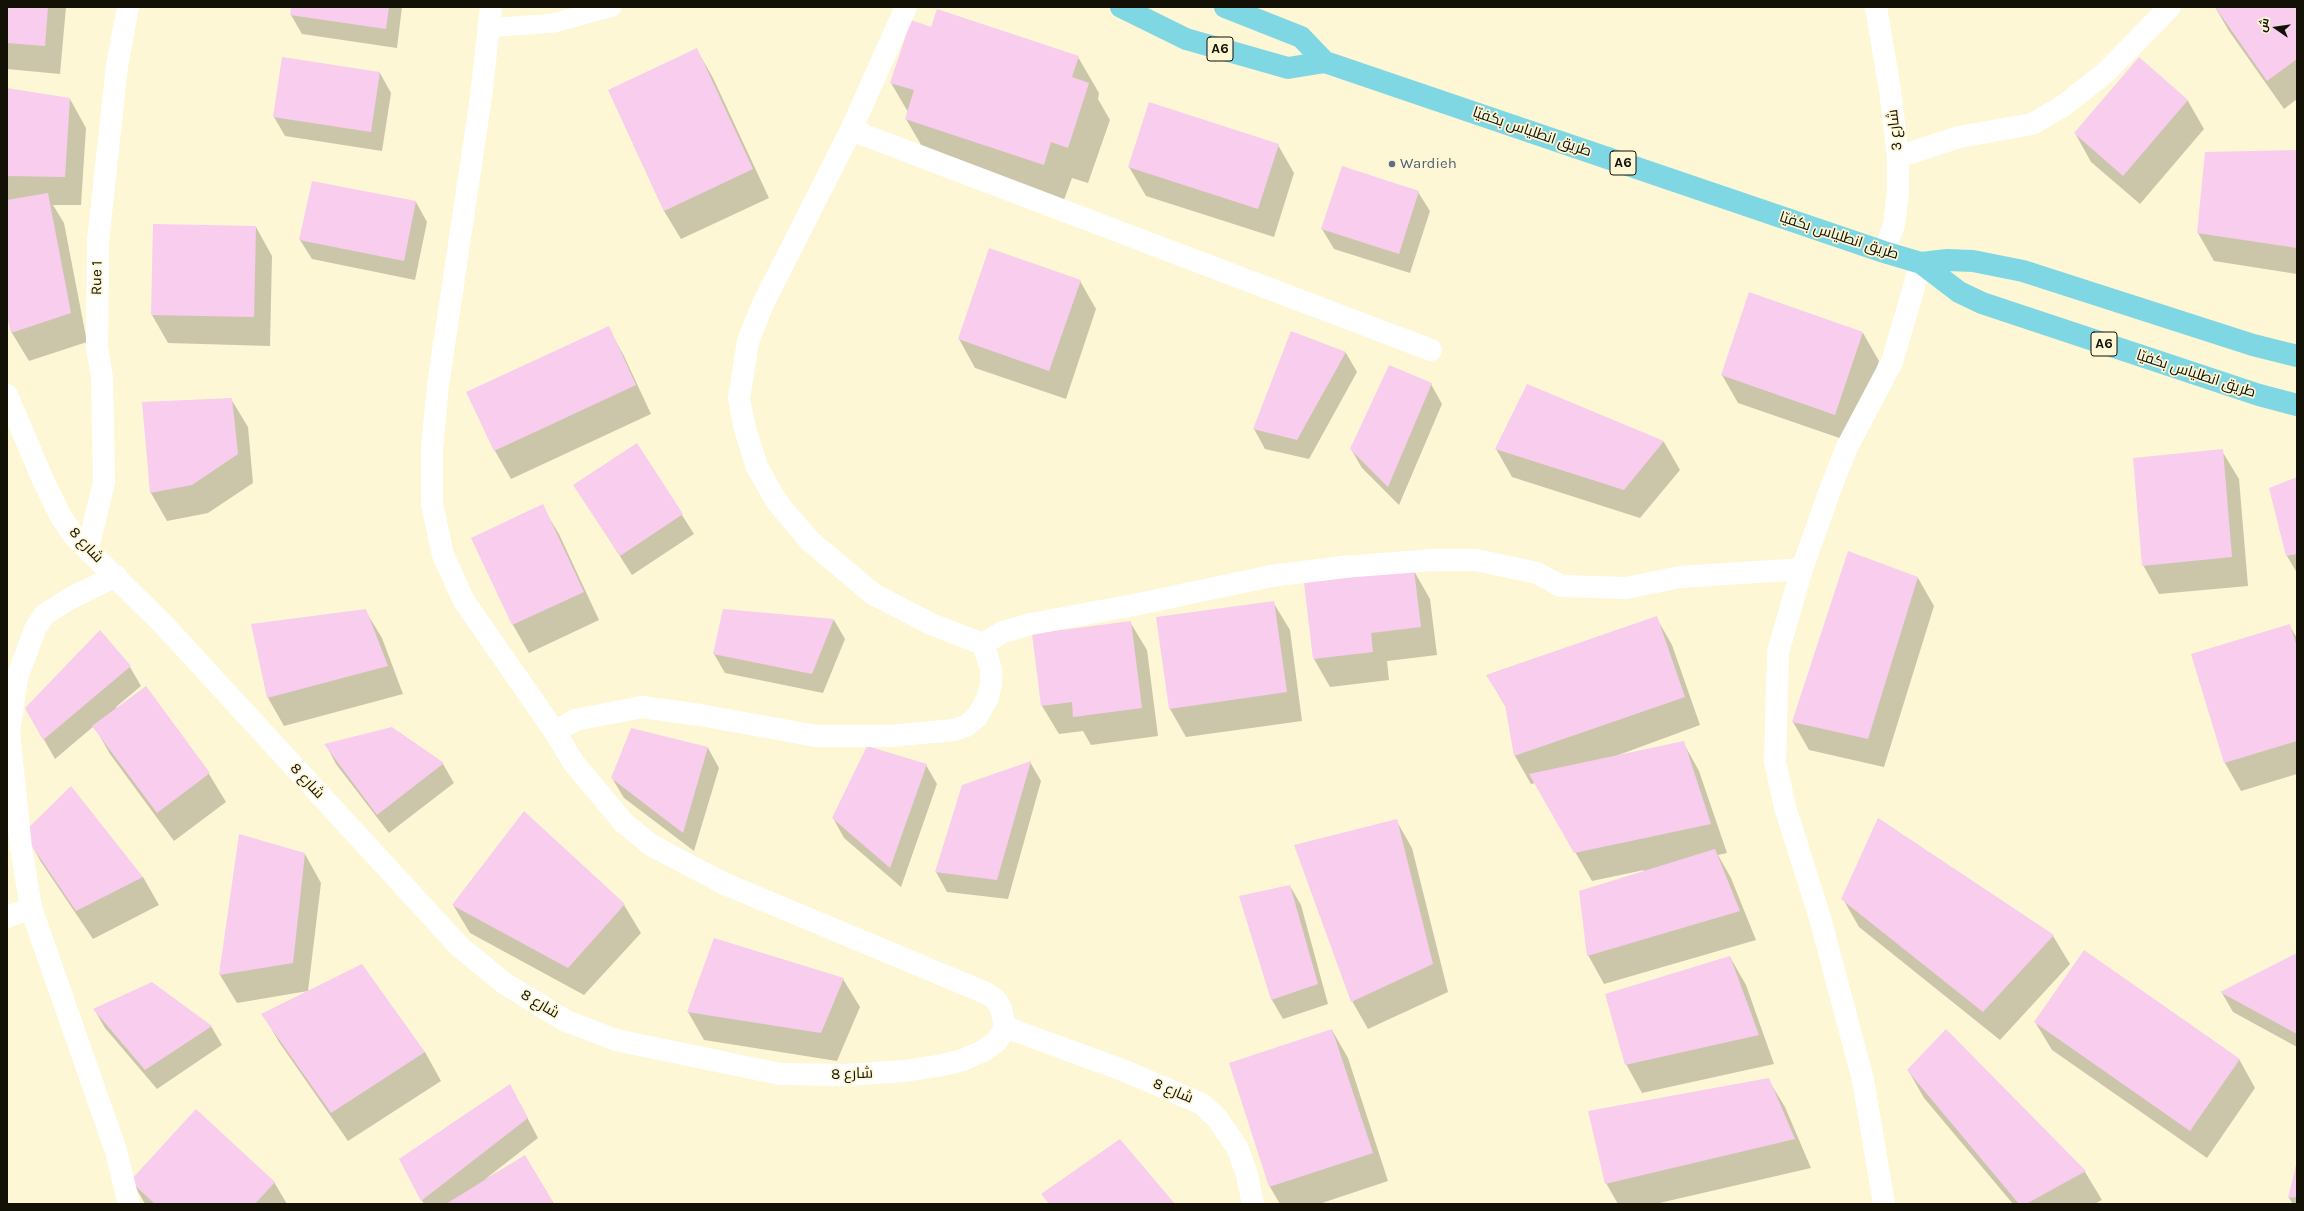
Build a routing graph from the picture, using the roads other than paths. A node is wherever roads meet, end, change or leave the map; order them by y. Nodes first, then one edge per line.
1 (128, 7) edge
2 (612, 7) edge
3 (906, 7) edge
4 (1121, 7) edge
5 (1225, 7) edge
6 (1876, 7) edge
7 (2170, 7) edge
8 (489, 17) edge
9 (1325, 62) junction
10 (851, 130) junction
11 (1898, 157) junction
12 (1884, 252) junction
13 (1921, 263) junction
14 (1431, 350) dead end
15 (2297, 356) edge
16 (7, 395) edge
17 (2297, 405) edge
18 (88, 549) junction
19 (1802, 568) junction
20 (116, 576) junction
21 (983, 644) junction
22 (555, 732) junction
23 (32, 908) junction
24 (7, 917) edge
25 (1005, 1027) junction
26 (129, 1204) edge
27 (1253, 1204) edge
28 (1884, 1204) edge

1 - 18 street, Rue 1
2 - 8 lane
3 - 10 street
4 - 9 highway, طريق انطلياس بكفيّا / A6
5 - 9 highway, طريق انطلياس بكفيّا / A6
6 - 11 street, شارع 3
7 - 11 street
8 - 22 street
9 - 12 highway, طريق انطلياس بكفيّا / A6
10 - 14 street
10 - 21 street
11 - 12 street, شارع 3
12 - 13 highway, طريق انطلياس بكفيّا / A6
13 - 15 highway, طريق انطلياس بكفيّا / A6
13 - 17 highway, طريق انطلياس بكفيّا / A6
13 - 19 street
16 - 18 street, شارع 8
18 - 20 street, شارع 8
19 - 21 street
19 - 28 street
20 - 23 street
20 - 25 street, شارع 8
21 - 22 street
22 - 25 street
23 - 24 street
23 - 26 street
25 - 27 street, شارع 8

